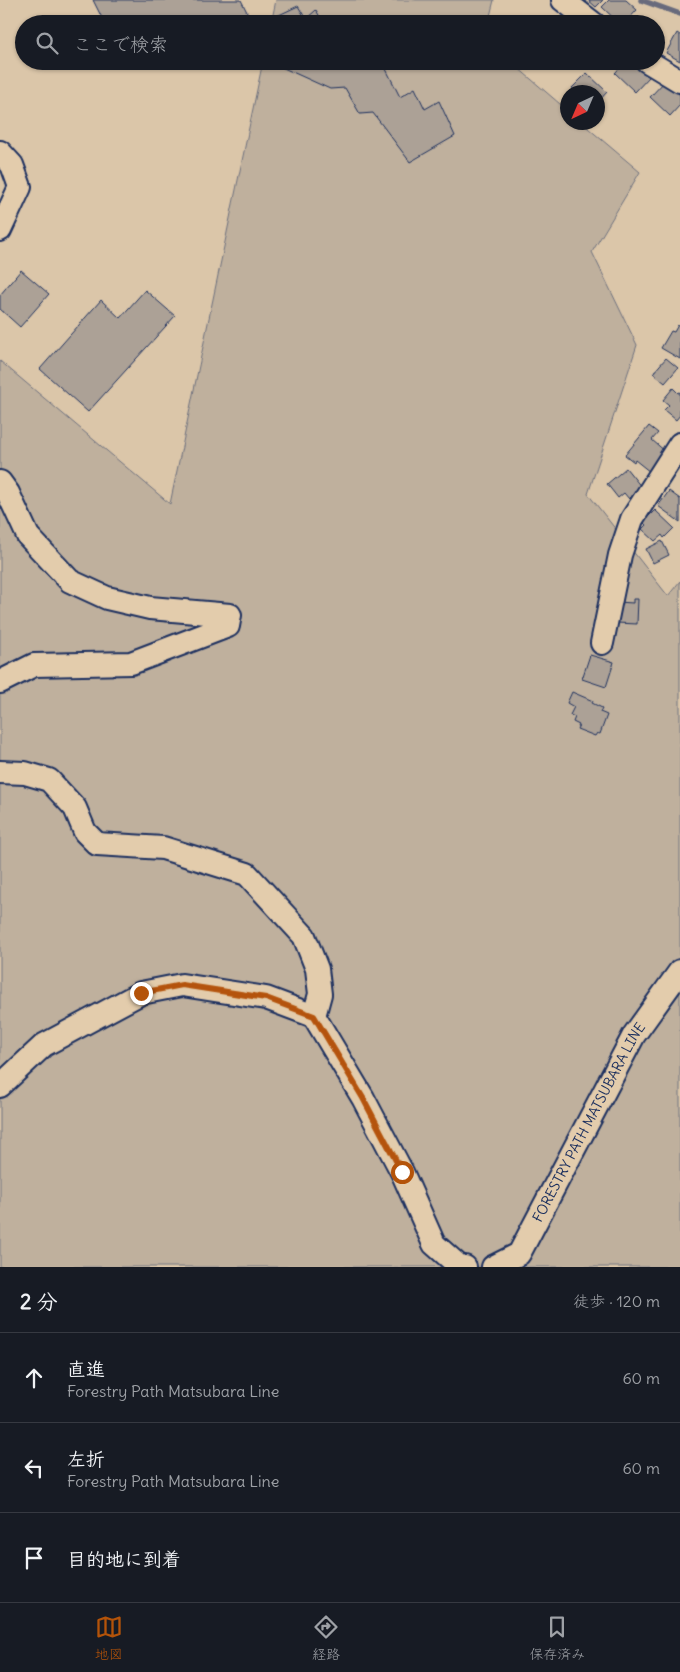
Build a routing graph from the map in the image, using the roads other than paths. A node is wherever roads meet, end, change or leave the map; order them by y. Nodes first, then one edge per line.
1 (563, 0) edge
2 (582, 15) edge
3 (662, 70) edge
4 (680, 81) edge
5 (0, 152) edge
6 (0, 230) edge
7 (680, 444) edge
8 (0, 482) edge
9 (602, 643) dead end
10 (0, 682) edge
11 (0, 772) edge
12 (680, 971) edge
13 (314, 1016) junction
14 (0, 1086) edge
15 (465, 1267) edge
16 (493, 1267) edge

1 - 2 street
3 - 4 street
5 - 6 street
7 - 9 street
8 - 10 street
11 - 13 street
12 - 16 street, FORESTRY PATH MATSUBARA LINE
13 - 14 street
13 - 15 street

